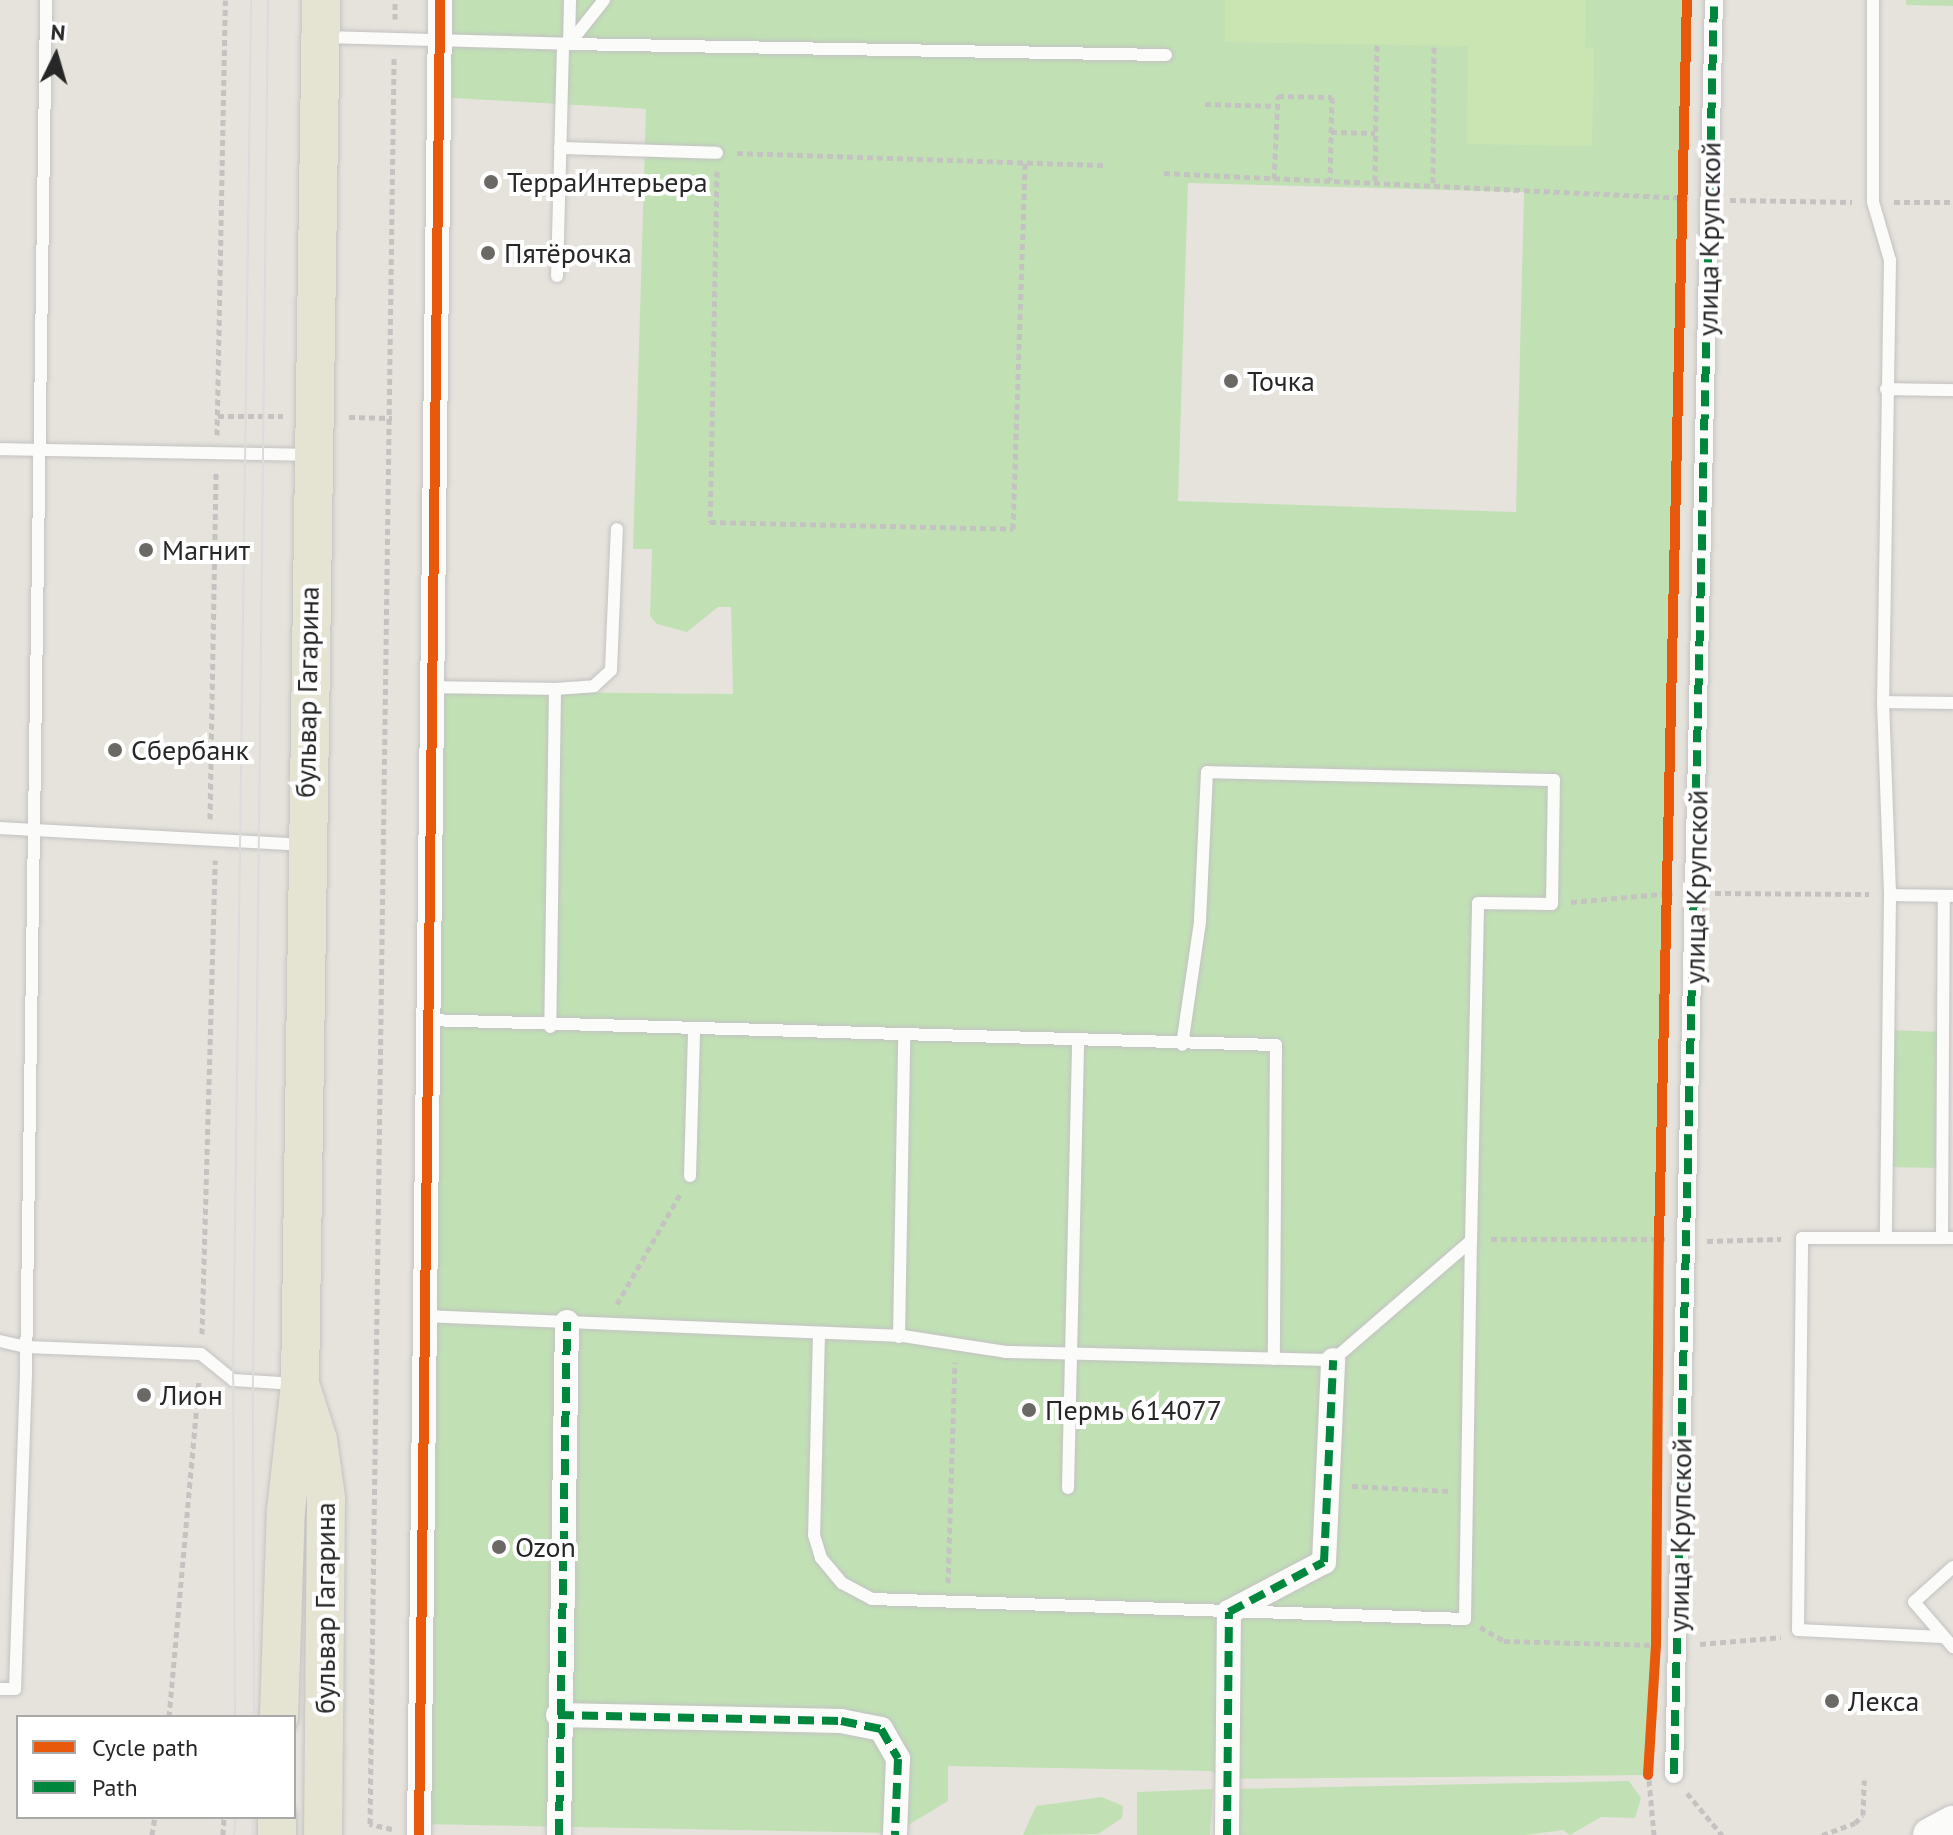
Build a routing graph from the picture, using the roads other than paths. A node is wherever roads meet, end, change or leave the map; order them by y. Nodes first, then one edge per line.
1 (46, 0) edge
2 (440, 0) edge
3 (570, 0) edge
4 (604, 0) edge
5 (1714, 0) edge
6 (1873, 0) edge
7 (320, 18) edge
8 (439, 41) junction
9 (566, 44) junction
10 (1166, 55) dead end
11 (560, 148) junction
12 (717, 153) road end
13 (557, 276) dead end
14 (1886, 389) junction
15 (1953, 390) edge
16 (0, 449) edge
17 (42, 450) junction
18 (311, 455) junction
19 (617, 529) dead end
20 (431, 687) junction
21 (555, 689) junction
22 (1883, 702) junction
23 (1953, 703) edge
24 (0, 828) edge
25 (38, 833) junction
26 (305, 845) junction
27 (1890, 895) junction
28 (1948, 896) edge
29 (427, 1020) junction
30 (550, 1027) junction
31 (694, 1031) junction
32 (904, 1037) junction
33 (1078, 1043) junction
34 (1182, 1045) junction
35 (690, 1176) road end
36 (1886, 1236) junction
37 (1947, 1238) edge
38 (1471, 1241) junction
39 (423, 1316) junction
40 (567, 1322) junction
41 (819, 1333) junction
42 (899, 1337) junction
43 (0, 1341) edge
44 (27, 1347) junction
45 (1071, 1353) junction
46 (1274, 1359) junction
47 (1333, 1360) junction
48 (300, 1384) junction
49 (1068, 1488) dead end
50 (1953, 1567) edge
51 (1229, 1612) junction
52 (1942, 1637) junction
53 (1953, 1647) edge
54 (0, 1689) edge
55 (279, 1715) edge
56 (558, 1715) junction
57 (1674, 1774) road end
58 (1953, 1823) edge
59 (323, 1835) edge
60 (419, 1835) edge
61 (559, 1835) edge
62 (895, 1835) edge
63 (1227, 1835) edge
64 (1930, 1835) edge

1 - 17 lane
2 - 8 street
3 - 9 lane
4 - 9 lane
5 - 57 street, улица Крупской
6 - 14 lane
7 - 8 lane
7 - 18 main road, бульвар Гагарина
8 - 9 lane
8 - 20 street
9 - 10 lane
9 - 11 lane
11 - 12 lane
11 - 13 lane
14 - 15 lane
14 - 22 lane
16 - 17 lane
17 - 18 lane
17 - 25 lane
18 - 26 main road, бульвар Гагарина
19 - 21 lane
20 - 21 lane
20 - 29 street
21 - 30 lane
22 - 23 lane
22 - 27 lane
24 - 25 lane
25 - 26 lane
25 - 44 lane
26 - 48 main road, бульвар Гагарина
27 - 28 lane
27 - 36 lane
28 - 37 lane
29 - 30 lane
29 - 39 street
30 - 31 lane
31 - 32 lane
31 - 35 lane
32 - 33 lane
32 - 42 lane
33 - 34 lane
33 - 45 lane
34 - 38 lane
34 - 46 lane
36 - 37 lane
36 - 52 lane
38 - 47 lane
38 - 51 lane
39 - 40 lane
39 - 60 street
40 - 41 lane
40 - 56 street
41 - 42 lane
41 - 51 lane
42 - 45 lane
43 - 44 lane
44 - 48 lane
44 - 54 lane
45 - 46 lane
45 - 49 lane
46 - 47 lane
47 - 51 street
48 - 55 main road, бульвар Гагарина
48 - 59 main road, бульвар Гагарина
50 - 52 lane
51 - 63 street
52 - 53 lane
56 - 61 street
56 - 62 street
58 - 64 main road

